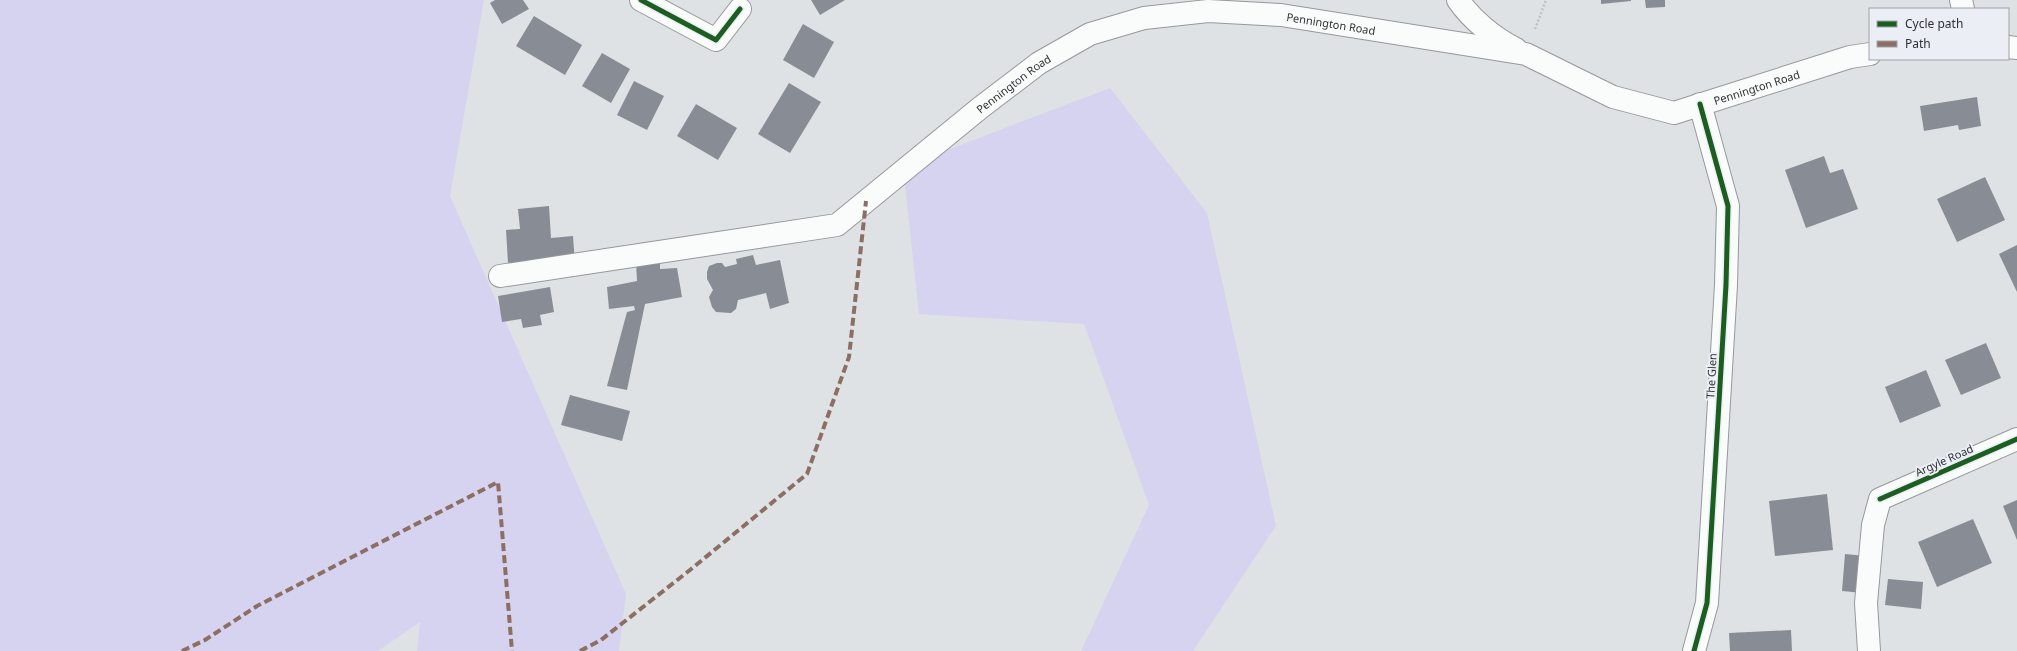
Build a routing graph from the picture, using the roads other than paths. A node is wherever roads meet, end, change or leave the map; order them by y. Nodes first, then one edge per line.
1 (641, 0) edge
2 (1458, 0) edge
3 (740, 9) dead end
4 (1526, 54) junction
5 (1869, 54) edge
6 (1700, 104) junction
7 (500, 276) dead end
8 (2017, 439) edge
9 (1694, 651) edge
10 (1869, 651) edge

1 - 3 street
2 - 4 street
4 - 6 street, Pennington Road
4 - 7 street, Pennington Road
5 - 6 street, Pennington Road
6 - 9 street, The Glen
8 - 10 street, Argyle Road

